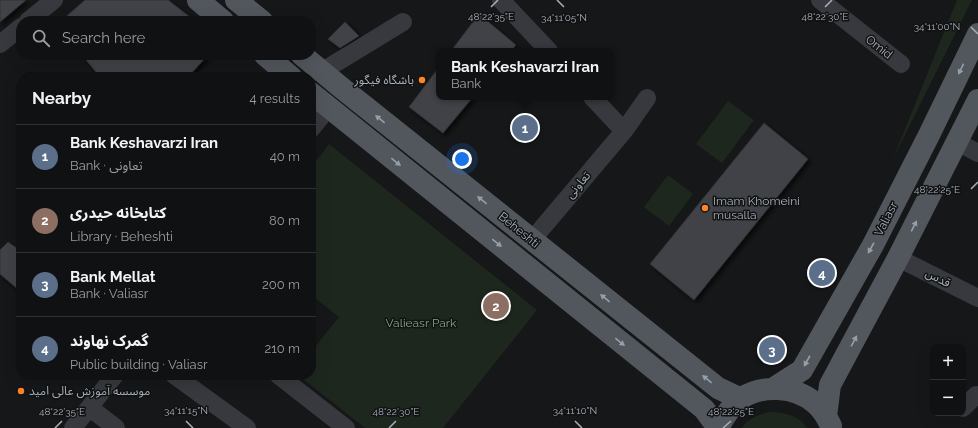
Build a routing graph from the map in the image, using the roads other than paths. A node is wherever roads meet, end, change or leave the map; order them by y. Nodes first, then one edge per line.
1 (54, 0) edge
2 (198, 0) edge
3 (236, 0) edge
4 (501, 0) edge
5 (820, 0) edge
6 (34, 16) edge
7 (217, 16) edge
8 (256, 16) edge
9 (403, 22) dead end
10 (16, 31) edge
11 (978, 34) edge
12 (0, 44) edge
13 (546, 48) edge
14 (271, 60) edge
15 (308, 60) edge
16 (901, 64) dead end
17 (285, 72) edge
18 (321, 72) junction
19 (343, 89) junction
20 (316, 97) edge
21 (647, 98) dead end
22 (595, 100) edge
23 (978, 100) edge
24 (328, 108) junction
25 (316, 123) edge
26 (624, 131) junction
27 (957, 142) junction
28 (978, 153) edge
29 (532, 240) junction
30 (898, 258) junction
31 (978, 298) edge
32 (112, 380) edge
33 (181, 380) edge
34 (284, 380) edge
35 (774, 388) junction
36 (978, 397) edge
37 (740, 399) junction
38 (966, 405) edge
39 (90, 408) junction
40 (829, 422) edge
41 (73, 428) edge
42 (116, 428) edge
43 (247, 428) edge
44 (346, 428) edge
45 (718, 428) edge

1 - 6 street
2 - 7 main road
3 - 8 main road
4 - 13 street
5 - 16 street, Omid
9 - 18 street
10 - 12 street
11 -> 35 main road, Valiasr
14 - 17 main road
15 - 18 main road, Beheshti
18 - 19 main road, Beheshti
19 - 24 main road
29 -> 19 main road, Beheshti
20 - 24 main road, Beheshti
21 - 26 street, تعاونی
22 - 26 street
23 - 27 main road
24 - 25 street
24 -> 45 main road, Beheshti
26 - 29 street, تعاونی
27 - 28 street
30 -> 27 main road
37 -> 29 main road, Beheshti
30 - 31 street, قدس
40 -> 30 main road
32 - 39 street
33 - 43 street
34 - 44 street
35 - 37 main road
35 - 40 main road
36 - 38 street
37 - 45 main road
39 - 41 street
39 - 42 street

